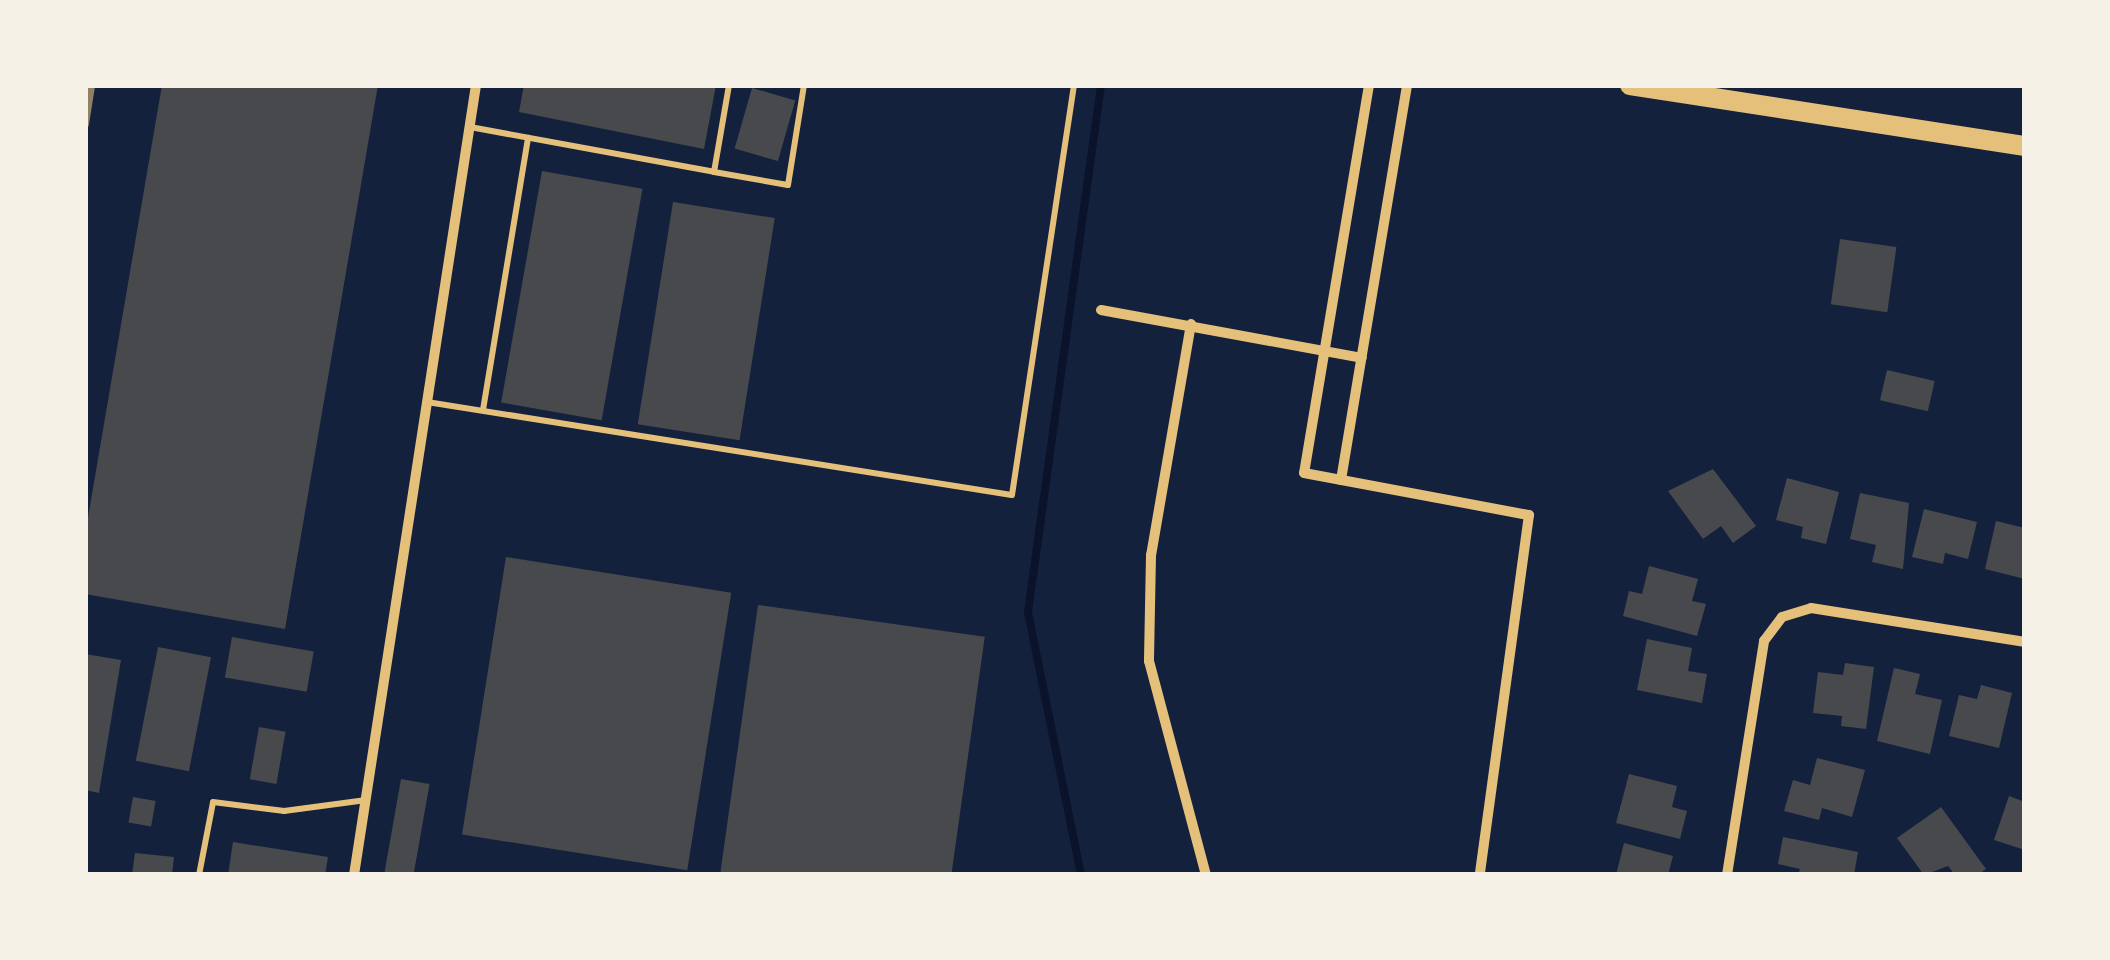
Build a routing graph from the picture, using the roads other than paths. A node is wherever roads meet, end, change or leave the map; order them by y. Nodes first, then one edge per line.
1 (476, 85) edge
2 (729, 85) edge
3 (804, 85) edge
4 (1074, 85) edge
5 (1369, 85) edge
6 (1407, 85) edge
7 (1630, 85) edge
8 (469, 127) junction
9 (528, 138) junction
10 (2025, 146) edge
11 (714, 172) junction
12 (1101, 310) dead end
13 (1191, 324) junction
14 (1324, 352) junction
15 (1362, 358) junction
16 (427, 402) junction
17 (484, 410) junction
18 (1342, 480) junction
19 (2025, 642) edge
20 (366, 800) junction
21 (199, 875) edge
22 (354, 875) edge
23 (1206, 875) edge
24 (1480, 875) edge
25 (1727, 875) edge

1 - 8 street
2 - 11 lane
3 - 11 lane
4 - 17 lane
5 - 14 street
6 - 15 street
7 - 10 main road
8 - 9 lane
8 - 16 street
9 - 11 lane
9 - 17 lane
12 - 13 street
13 - 14 street
13 - 23 street
14 - 15 street
14 - 18 street
15 - 18 street
16 - 17 lane
16 - 20 street
18 - 24 street
19 - 25 street
20 - 21 lane
20 - 22 street

